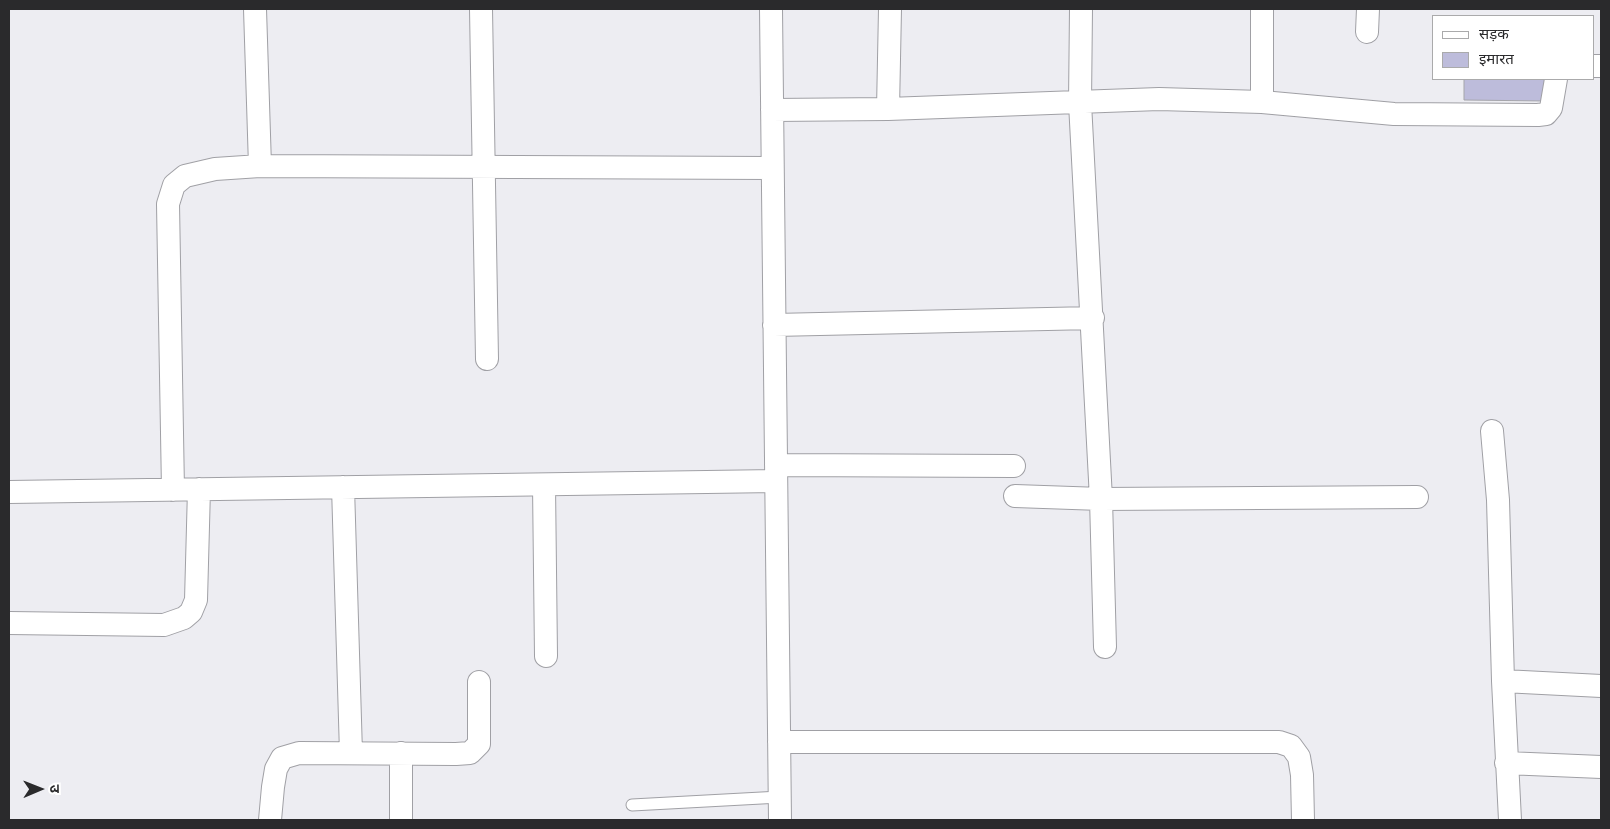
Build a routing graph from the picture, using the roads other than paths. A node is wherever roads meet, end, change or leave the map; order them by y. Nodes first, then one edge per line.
1 (255, 9) edge
2 (481, 9) edge
3 (771, 9) edge
4 (890, 9) edge
5 (1081, 9) edge
6 (1262, 9) edge
7 (1368, 9) edge
8 (1367, 32) dead end
9 (1556, 80) edge
10 (1080, 102) junction
11 (1262, 102) junction
12 (888, 109) junction
13 (772, 110) junction
14 (260, 166) junction
15 (483, 167) junction
16 (772, 168) junction
17 (1093, 318) junction
18 (774, 325) junction
19 (487, 359) dead end
20 (1492, 431) dead end
21 (1014, 466) dead end
22 (776, 473) junction
23 (544, 484) junction
24 (343, 487) junction
25 (199, 489) junction
26 (173, 490) junction
27 (9, 492) edge
28 (1015, 496) dead end
29 (1417, 497) dead end
30 (1101, 499) junction
31 (9, 623) edge
32 (1104, 647) dead end
33 (546, 656) dead end
34 (1503, 681) junction
35 (479, 682) dead end
36 (1601, 686) edge
37 (779, 742) junction
38 (352, 753) junction
39 (401, 753) junction
40 (1506, 764) junction
41 (1601, 767) edge
42 (780, 797) junction
43 (632, 805) dead end
44 (270, 820) edge
45 (400, 820) edge
46 (780, 820) edge
47 (1303, 820) edge
48 (1510, 820) edge

1 - 14 street
2 - 15 street
3 - 13 street
4 - 12 street
5 - 10 street
6 - 11 street
7 - 8 street
9 - 11 street
10 - 11 street
10 - 12 street
10 - 17 street
12 - 13 street
13 - 16 street
14 - 15 street
14 - 26 street
15 - 16 street
15 - 19 street
16 - 18 street
17 - 18 street
17 - 30 street
18 - 22 street
20 - 34 street
21 - 22 street
22 - 23 street
22 - 37 street
23 - 24 street
23 - 33 street
24 - 25 street
24 - 38 street
25 - 26 street
25 - 31 street
26 - 27 street
28 - 30 street
29 - 30 street
30 - 32 street
34 - 36 street
34 - 40 street
35 - 39 street
37 - 42 street
37 - 47 street
38 - 39 street
38 - 44 street
39 - 45 street
40 - 41 street
40 - 48 street
42 - 43 lane
42 - 46 street

